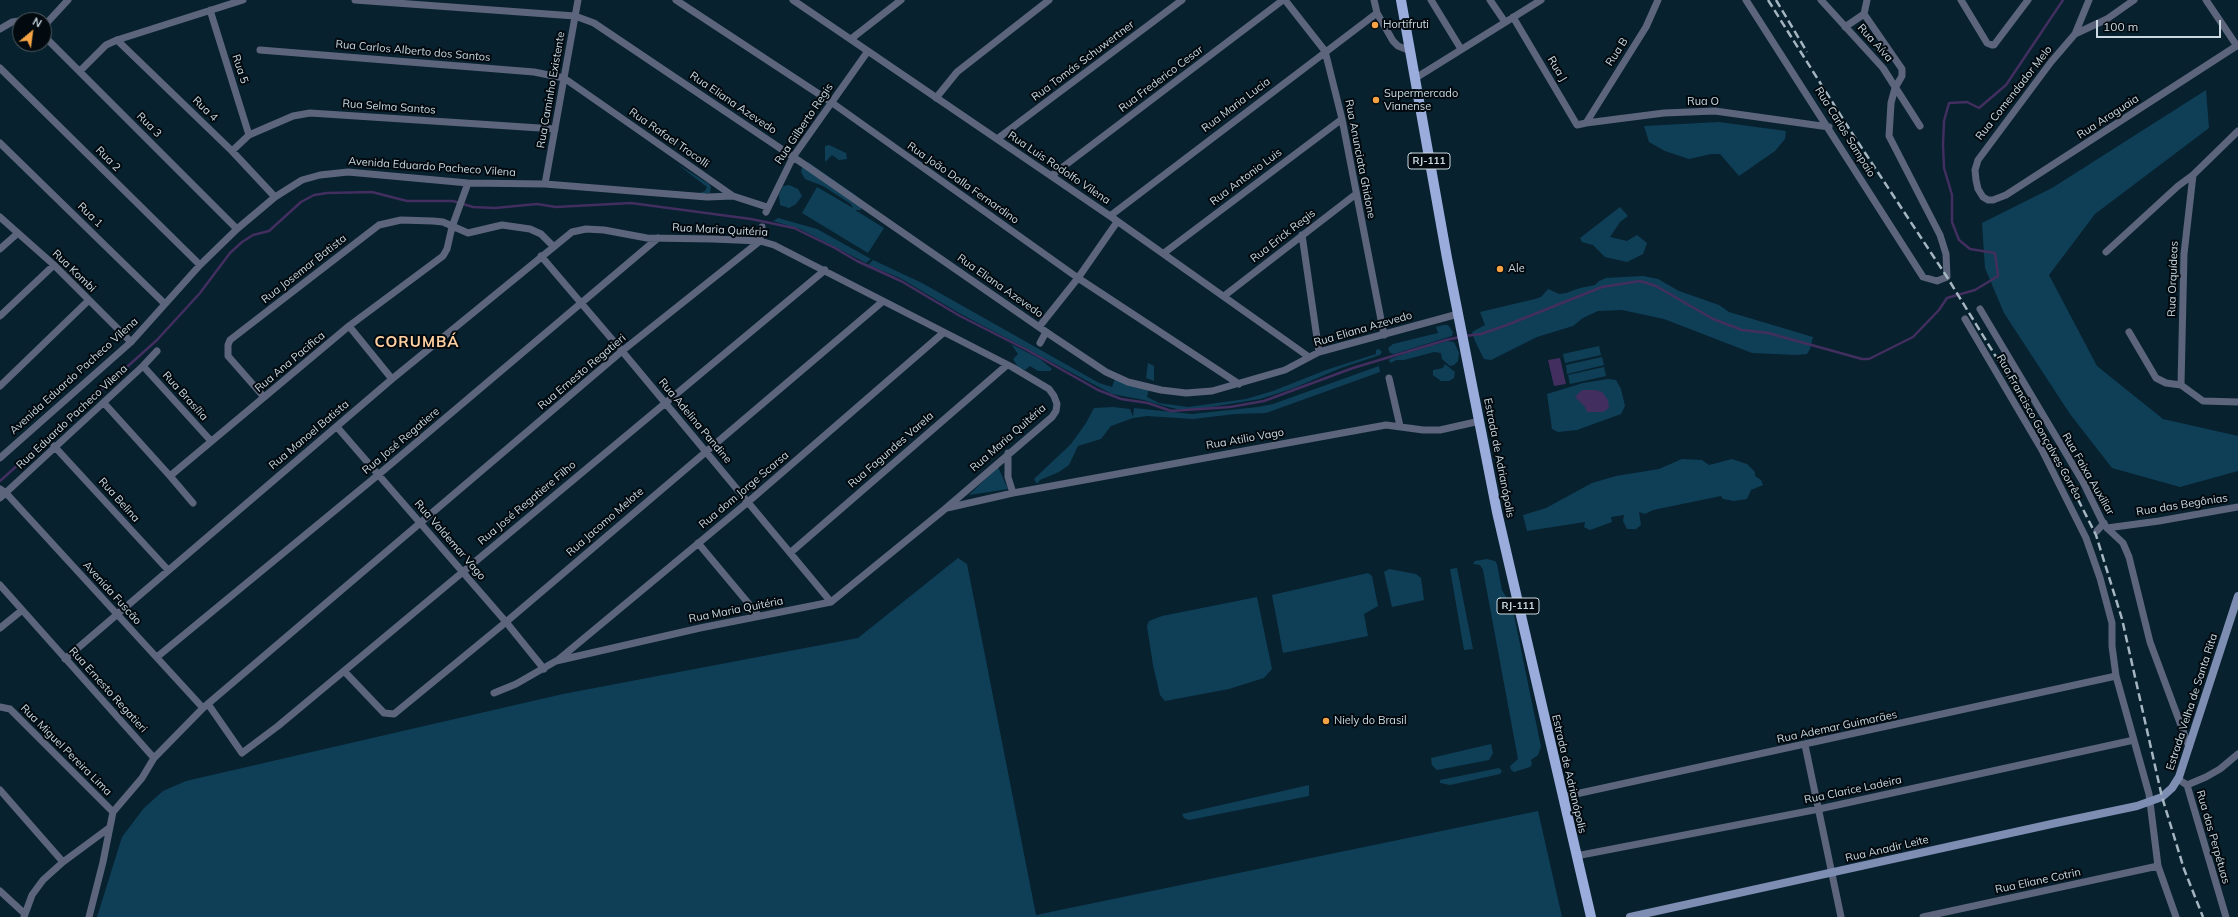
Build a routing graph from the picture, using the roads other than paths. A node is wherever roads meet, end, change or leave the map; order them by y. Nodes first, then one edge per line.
1 (68, 0) edge
2 (243, 0) edge
3 (355, 0) edge
4 (578, 0) edge
5 (676, 0) edge
6 (793, 0) edge
7 (900, 0) edge
8 (1049, 0) edge
9 (1182, 0) edge
10 (1284, 0) edge
11 (1374, 0) edge
12 (1401, 0) edge
13 (1431, 0) edge
14 (1490, 0) edge
15 (1541, 0) edge
16 (1658, 0) edge
17 (1746, 0) edge
18 (1820, 0) edge
19 (1867, 0) edge
20 (1961, 0) edge
21 (2028, 0) edge
22 (2089, 0) edge
23 (2134, 0) edge
24 (2206, 0) edge
25 (210, 10) junction
26 (1377, 13) junction
27 (1864, 14) junction
28 (575, 16) junction
29 (52, 17) edge
30 (1513, 17) junction
31 (12, 22) edge
32 (1505, 22) junction
33 (1845, 27) junction
34 (0, 29) edge
35 (2075, 34) junction
36 (116, 40) junction
37 (851, 40) junction
38 (52, 44) edge
39 (2238, 45) edge
40 (1461, 49) junction
41 (260, 50) dead end
42 (1408, 50) junction
43 (1325, 51) junction
44 (868, 52) junction
45 (0, 68) edge
46 (80, 71) junction
47 (564, 78) junction
48 (1414, 79) junction
49 (1895, 88) junction
50 (936, 98) junction
51 (831, 102) junction
52 (1342, 119) junction
53 (1586, 123) junction
54 (1920, 126) dead end
55 (1829, 127) junction
56 (555, 129) junction
57 (2238, 131) edge
58 (249, 135) junction
59 (997, 139) junction
60 (0, 143) edge
61 (232, 151) junction
62 (793, 157) junction
63 (2193, 175) junction
64 (1051, 176) junction
65 (468, 183) junction
66 (545, 184) junction
67 (1356, 194) junction
68 (733, 196) junction
69 (275, 197) junction
70 (1988, 200) joint
71 (766, 210) joint
72 (1110, 216) junction
73 (0, 217) edge
74 (1117, 222) junction
75 (452, 227) junction
76 (762, 227) dead end
77 (237, 229) junction
78 (572, 232) joint
79 (18, 233) junction
80 (1302, 235) junction
81 (658, 238) junction
82 (760, 241) junction
83 (553, 246) junction
84 (0, 249) edge
85 (2106, 252) dead end
86 (1164, 253) junction
87 (541, 256) junction
88 (54, 265) junction
89 (200, 265) junction
90 (825, 270) junction
91 (1078, 278) junction
92 (1224, 296) junction
93 (89, 300) junction
94 (882, 302) junction
95 (165, 304) junction
96 (582, 304) junction
97 (1980, 309) dead end
98 (0, 316) edge
99 (1459, 318) junction
100 (1965, 319) dead end
101 (349, 326) junction
102 (1039, 327) junction
103 (1046, 332) junction
104 (2129, 332) dead end
105 (943, 333) junction
106 (1384, 335) junction
107 (131, 342) junction
108 (1040, 343) dead end
109 (157, 351) dead end
110 (622, 351) junction
111 (1319, 352) junction
112 (1309, 357) junction
113 (1007, 365) junction
114 (143, 366) junction
115 (1389, 378) dead end
116 (392, 379) junction
117 (1239, 384) junction
118 (2181, 385) junction
119 (0, 386) edge
120 (264, 397) junction
121 (665, 402) junction
122 (2238, 402) edge
123 (104, 403) junction
124 (1480, 421) junction
125 (1400, 426) junction
126 (337, 427) junction
127 (211, 441) junction
128 (54, 446) junction
129 (705, 451) junction
130 (1008, 453) junction
131 (0, 458) edge
132 (378, 474) junction
133 (170, 476) junction
134 (2, 490) edge
135 (1013, 493) junction
136 (0, 498) edge
137 (748, 502) junction
138 (193, 503) dead end
139 (2238, 507) edge
140 (945, 509) junction
141 (421, 524) junction
142 (2105, 526) junction
143 (2097, 531) dead end
144 (698, 543) junction
145 (790, 553) junction
146 (168, 570) junction
147 (462, 571) junction
148 (0, 585) edge
149 (2238, 596) edge
150 (831, 602) junction
151 (22, 611) junction
152 (117, 614) junction
153 (760, 616) junction
154 (506, 622) junction
155 (0, 628) edge
156 (157, 657) junction
157 (65, 659) junction
158 (556, 661) junction
159 (544, 669) junction
160 (344, 671) junction
161 (2116, 676) junction
162 (494, 693) dead end
163 (1, 706) edge
164 (206, 706) junction
165 (2134, 740) junction
166 (1805, 745) junction
167 (2189, 747) junction
168 (242, 753) joint
169 (2238, 754) edge
170 (154, 758) junction
171 (2178, 779) junction
172 (2187, 785) junction
173 (0, 790) edge
174 (1562, 797) junction
175 (2149, 803) junction
176 (1819, 809) junction
177 (113, 812) junction
178 (108, 828) junction
179 (1576, 856) junction
180 (63, 862) junction
181 (2158, 866) junction
182 (1832, 873) junction
183 (0, 891) edge
184 (24, 916) edge
185 (88, 917) edge
186 (1590, 917) edge
187 (1630, 917) edge
188 (1841, 917) edge
189 (1923, 917) edge
190 (2176, 917) edge
191 (2226, 917) edge

1 - 29 street
2 - 25 street
3 - 28 street, Rua Eliana Azevedo
4 - 28 street, Rua Caminho Existente
5 - 51 street, Rua João Dalla Fernardino
6 - 37 street, Rua Luis Rodolfo Vilena
7 - 37 street
8 - 50 street
9 - 59 street, Rua Tomás Schuwertner
10 - 43 street, Rua Anunciata Ghidone
10 - 64 street, Rua Frederico Cesar
11 - 26 street
12 - 42 main road, Estrada de Adrianópolis / RJ-111
13 - 40 street
14 - 32 street
15 - 30 street
16 - 53 street, Rua B
17 - 55 street, Rua Carlos Sampaio
18 - 33 street, Rua Aíva
19 - 27 street
20 - 21 street
22 - 35 street, Rua Comendador Melo
23 - 35 street
24 - 39 street
25 - 36 street
25 - 58 street, Rua 5
26 - 42 street
26 - 43 street, Rua Maria Lucia
27 - 33 street
27 - 49 street
28 - 47 street, Rua Caminho Existente
28 - 62 street, Rua Eliana Azevedo
30 - 32 street
30 - 53 street, Rua J
31 - 34 street
32 - 40 street
33 - 49 street, Rua Aíva
35 - 70 street, Rua Comendador Melo
36 - 46 street
36 - 61 street, Rua 4
37 - 44 street, Rua Luis Rodolfo Vilena
38 - 46 street, Rua 3
39 - 70 street, Rua Araguaia
40 - 48 street
41 - 47 street, Rua Carlos Alberto dos Santos
42 - 48 main road, Estrada de Adrianópolis / RJ-111
43 - 52 street, Rua Anunciata Ghidone
43 - 72 street, Rua Maria Lucia
44 - 50 street, Rua Luis Rodolfo Vilena
44 - 51 street, Rua Gilberto Regis
45 - 89 street, Rua 2
46 - 77 street, Rua 3
47 - 56 street, Rua Caminho Existente
47 - 68 street, Rua Rafael Trocolli
48 - 99 main road, Estrada de Adrianópolis / RJ-111
49 - 54 street, Rua Aíva
49 - 55 street, Rua Carlos Sampaio
50 - 59 street, Rua Luis Rodolfo Vilena
51 - 62 street, Rua Gilberto Regis
51 - 91 street, Rua João Dalla Fernardino
52 - 67 street, Rua Anunciata Ghidone
52 - 86 street, Rua Antonio Luis
53 - 55 street, Rua O
56 - 58 street, Rua Selma Santos
56 - 66 street, Rua Caminho Existente
57 - 63 street
58 - 61 street, Rua Selma Santos
59 - 64 street, Rua Luis Rodolfo Vilena
60 - 95 street, Rua 1
61 - 69 street, Rua 4
62 - 71 street, Rua Gilberto Regis
62 - 102 street, Rua Eliana Azevedo
63 - 85 street
63 - 118 street, Rua Orquídeas
64 - 72 street, Rua Luis Rodolfo Vilena
65 - 66 street, Avenida Eduardo Pacheco Vilena
65 - 69 street, Avenida Eduardo Pacheco Vilena
65 - 75 street, Rua Ana Pacifica
66 - 68 street, Avenida Eduardo Pacheco Vilena
67 - 80 street, Rua Erick Regis
67 - 106 street, Rua Anunciata Ghidone
68 - 71 street, Rua Rafael Trocolli
69 - 77 street, Avenida Eduardo Pacheco Vilena
72 - 74 street, Rua Luis Rodolfo Vilena
73 - 79 street, Rua Kombi
74 - 86 street, Rua Luis Rodolfo Vilena
74 - 91 street
75 - 83 street, Rua Josemar Batista
75 - 101 street, Rua Ana Pacifica
75 - 120 street, Rua Josemar Batista
76 - 82 street
77 - 89 street, Avenida Eduardo Pacheco Vilena
78 - 81 street, Rua Maria Quitéria
78 - 83 street, Rua Manoel Batista
79 - 84 street
79 - 88 street, Rua Kombi
80 - 92 street, Rua Erick Regis
80 - 111 street
81 - 82 street, Rua Maria Quitéria
81 - 96 street, Rua José Regatiere
82 - 90 street, Rua Maria Quitéria
82 - 110 street, Rua Ernesto Regatieri
83 - 87 street, Rua Manoel Batista
86 - 92 street, Rua Luis Rodolfo Vilena
87 - 96 street, Rua Adelina Pandine
87 - 116 street, Rua Manoel Batista
88 - 93 street, Rua Kombi
88 - 98 street
89 - 95 street, Avenida Eduardo Pacheco Vilena
90 - 94 street, Rua Maria Quitéria
90 - 121 street, Rua José Regatiere Filho
91 - 102 street
91 - 117 street, Rua João Dalla Fernardino
92 - 112 street, Rua Luis Rodolfo Vilena
93 - 107 street, Rua Kombi
93 - 119 street
94 - 105 street, Rua Maria Quitéria
94 - 129 street, Rua Jacomo Melote
95 - 107 street, Avenida Eduardo Pacheco Vilena
96 - 110 street, Rua Adelina Pandine
96 - 132 street, Rua José Regatiere
97 - 142 street, Rua Faixa Auxiliar
99 - 106 street, Rua Eliana Azevedo
99 - 124 main road, Estrada de Adrianópolis / RJ-111
100 - 161 street, Rua Francisco Gonçalves Corrêa
101 - 116 street
101 - 120 street, Rua Ana Pacifica
102 - 103 street, Rua Eliana Azevedo
103 - 108 street
103 - 117 street, Rua Eliana Azevedo
104 - 118 street
105 - 113 street, Rua Maria Quitéria
105 - 137 street, Rua dom Jorge Scarsa
106 - 111 street, Rua Eliana Azevedo
107 - 131 street, Avenida Eduardo Pacheco Vilena
109 - 114 street, Rua Eduardo Pacheco Vilena
110 - 121 street, Rua Adelina Pandine
110 - 141 street, Rua Ernesto Regatieri
111 - 112 street, Rua Eliana Azevedo
112 - 117 street, Rua Eliana Azevedo
113 - 130 street, Rua Maria Quitéria
113 - 145 street, Rua Fagundes Varela
114 - 123 street, Rua Eduardo Pacheco Vilena
114 - 127 street, Rua Brasília
115 - 125 street
116 - 126 street, Rua Manoel Batista
118 - 122 street
120 - 127 street, Rua Ana Pacifica
121 - 129 street, Rua Adelina Pandine
121 - 147 street, Rua José Regatiere Filho
123 - 128 street, Rua Eduardo Pacheco Vilena
123 - 133 street
124 - 125 street, Rua Atilio Vago
124 - 174 main road, Estrada de Adrianópolis / RJ-111
125 - 135 street, Rua Atilio Vago
126 - 132 street, Rua Valdemar Vago
126 - 146 street, Rua Manoel Batista
127 - 133 street, Rua Ana Pacifica
128 - 134 street, Rua Eduardo Pacheco Vilena
128 - 146 street, Rua Belina
129 - 137 street, Rua Adelina Pandine
129 - 154 street, Rua Jacomo Melote
130 - 135 street
130 - 140 street, Rua Maria Quitéria
132 - 141 street, Rua Valdemar Vago
132 - 156 street, Rua José Regatiere
133 - 138 street
134 - 136 street, Rua Eduardo Pacheco Vilena
134 - 152 street, Avenida Fuscão
135 - 140 street, Rua Atilio Vago
137 - 144 street, Rua dom Jorge Scarsa
137 - 145 street, Rua Adelina Pandine
139 - 142 street, Rua das Begônias
140 - 150 street, Rua Maria Quitéria
141 - 147 street, Rua Valdemar Vago
141 - 164 street
142 - 143 street
142 - 167 street, Rua Faixa Auxiliar
144 - 153 street
144 - 158 street, Rua dom Jorge Scarsa
145 - 150 street, Rua Adelina Pandine
146 - 152 street, Rua Manoel Batista
147 - 154 street, Rua Valdemar Vago
147 - 160 street, Rua José Regatiere Filho
148 - 151 street, Rua Ernesto Regatieri
149 - 167 main road, Estrada Velha de Santa Rita
150 - 153 street, Rua Maria Quitéria
151 - 155 street
151 - 157 street, Rua Ernesto Regatieri
152 - 156 street, Avenida Fuscão
152 - 157 street, Rua Manoel Batista
153 - 158 street, Rua Maria Quitéria
154 - 159 street, Rua Valdemar Vago
154 - 160 street, Rua Jacomo Melote
156 - 164 street, Avenida Fuscão
157 - 170 street, Rua Ernesto Regatieri
158 - 159 street, Rua Maria Quitéria
159 - 162 street, Rua Maria Quitéria
160 - 168 street, Rua José Regatiere Filho
161 - 165 street, Rua Francisco Gonçalves Corrêa
161 - 166 street, Rua Ademar Guimarães
163 - 177 street, Rua Miguel Pereira Lima
164 - 168 street, Avenida Fuscão
164 - 170 street
165 - 175 street, Rua Francisco Gonçalves Corrêa
165 - 176 street, Rua Clarice Ladeira
166 - 174 street, Rua Ademar Guimarães
166 - 176 street
167 - 171 main road, Estrada Velha de Santa Rita
169 - 172 street
170 - 177 street
171 - 172 street
171 - 175 main road, Estrada Velha de Santa Rita
172 - 191 street, Rua das Perpétuas
173 - 180 street
174 - 179 main road, Estrada de Adrianópolis / RJ-111
175 - 181 street, Rua Francisco Gonçalves Corrêa
175 - 182 main road, Rua Anadir Leite
176 - 179 street, Rua Clarice Ladeira
176 - 182 street
177 - 178 street
178 - 180 street
178 - 185 street
179 - 186 main road, Estrada de Adrianópolis / RJ-111
180 - 184 street
181 - 189 street, Rua Eliane Cotrin
181 - 190 street, Rua Francisco Gonçalves Corrêa
182 - 187 main road, Rua Anadir Leite
182 - 188 street
183 - 184 street

